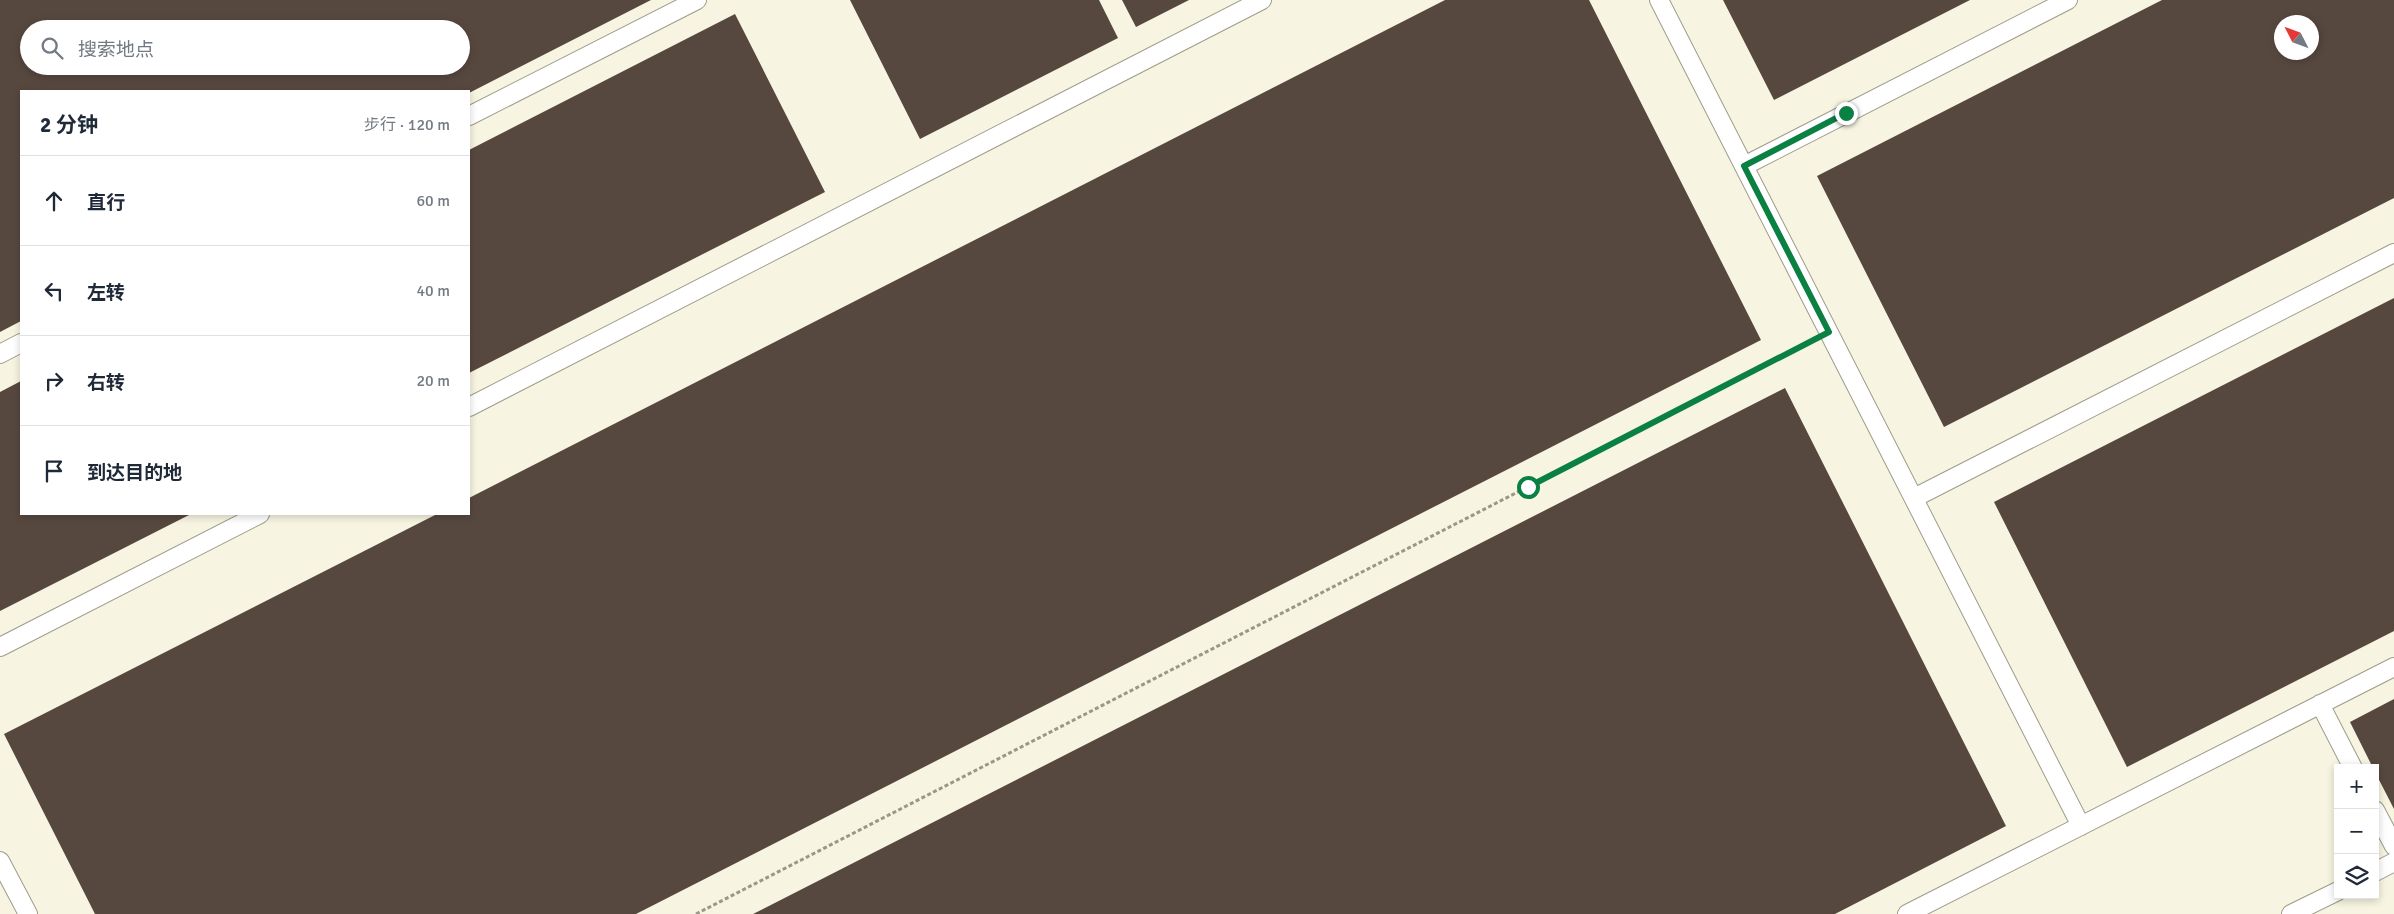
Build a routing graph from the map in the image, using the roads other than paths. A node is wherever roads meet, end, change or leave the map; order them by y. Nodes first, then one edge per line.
1 (696, 0) edge
2 (1262, 0) edge
3 (1659, 0) edge
4 (2068, 0) edge
5 (470, 115) edge
6 (1744, 166) junction
7 (2394, 253) edge
8 (20, 344) edge
9 (0, 354) edge
10 (470, 406) edge
11 (1914, 498) junction
12 (258, 515) edge
13 (0, 647) edge
14 (2394, 667) edge
15 (2320, 704) junction
16 (2352, 764) edge
17 (2379, 818) edge
18 (2081, 826) junction
19 (2394, 846) edge
20 (0, 861) edge
21 (2394, 862) edge
22 (2379, 870) edge
23 (2334, 893) edge
24 (28, 914) edge
25 (1907, 914) edge
26 (2291, 914) edge

1 - 5 lane
2 - 10 lane
3 - 6 lane
4 - 6 lane
6 - 11 lane
7 - 11 lane
8 - 9 lane
11 - 18 lane
12 - 13 lane
14 - 15 lane
15 - 16 lane
15 - 18 lane
17 - 19 lane
18 - 25 lane
20 - 24 lane
21 - 22 lane
23 - 26 lane

